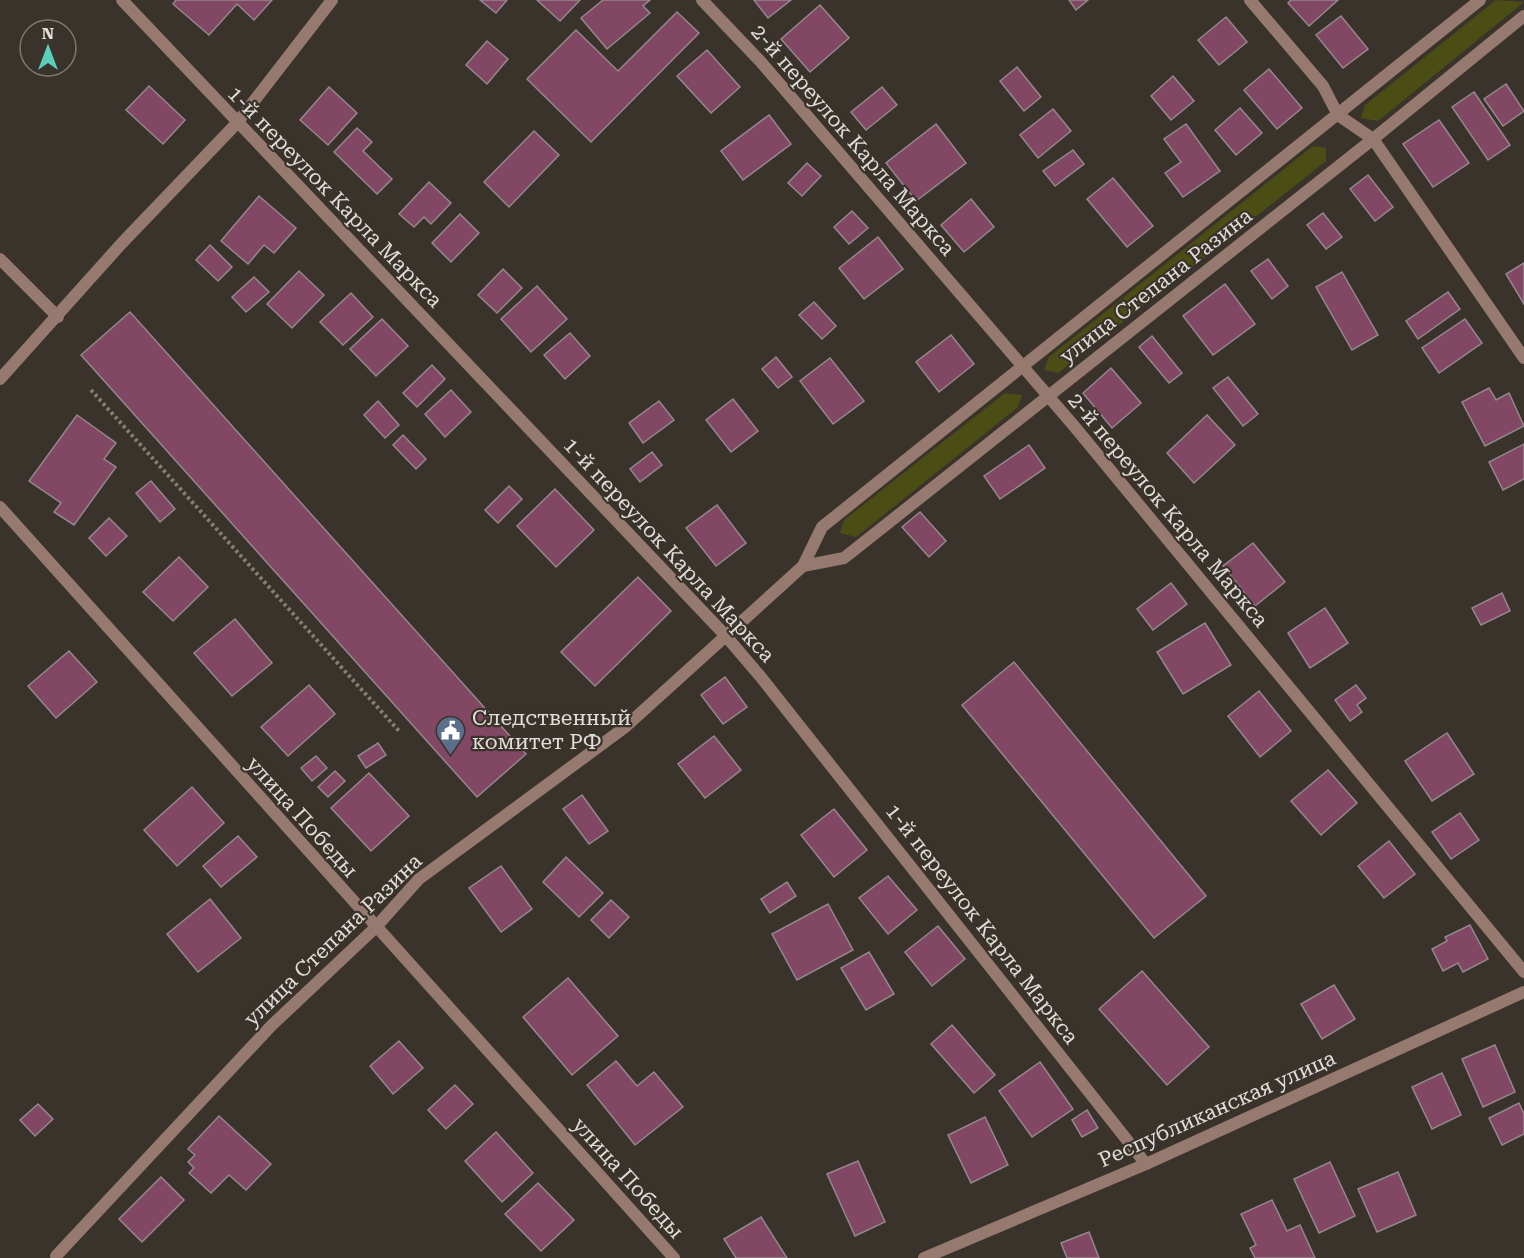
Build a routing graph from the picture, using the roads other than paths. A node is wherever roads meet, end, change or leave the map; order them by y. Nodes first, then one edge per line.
1 (122, 0) edge
2 (332, 0) edge
3 (702, 0) edge
4 (1250, 0) edge
5 (1480, 0) edge
6 (1524, 16) edge
7 (1338, 115) junction
8 (237, 123) junction
9 (1373, 139) junction
10 (0, 259) edge
11 (58, 317) junction
12 (1524, 358) edge
13 (1023, 368) junction
14 (0, 379) edge
15 (1048, 396) junction
16 (0, 507) edge
17 (803, 566) junction
18 (725, 635) junction
19 (375, 928) junction
20 (1524, 972) edge
21 (1524, 992) edge
22 (1146, 1164) junction
23 (56, 1256) dead end
24 (674, 1258) edge
25 (924, 1258) edge

1 - 8 street, 1-й переулок Карла Маркса
2 - 8 street
3 - 13 street, 2-й переулок Карла Маркса
4 - 7 street
5 - 7 street, улица Степана Разина
6 - 9 street, улица Степана Разина
7 - 9 street
7 - 13 street, улица Степана Разина
8 - 11 street
8 - 18 street, 1-й переулок Карла Маркса
9 - 12 street
9 - 15 street, улица Степана Разина
10 - 11 street
11 - 14 street
13 - 15 street, 2-й переулок Карла Маркса
13 - 17 street, улица Степана Разина
15 - 17 street, улица Степана Разина
15 - 20 street, 2-й переулок Карла Маркса
16 - 19 street, улица Победы
17 - 18 street, улица Степана Разина
18 - 19 street, улица Степана Разина
18 - 22 street, 1-й переулок Карла Маркса
19 - 23 street, улица Степана Разина
19 - 24 street, улица Победы
21 - 22 street, Республиканская улица
22 - 25 street, Республиканская улица

